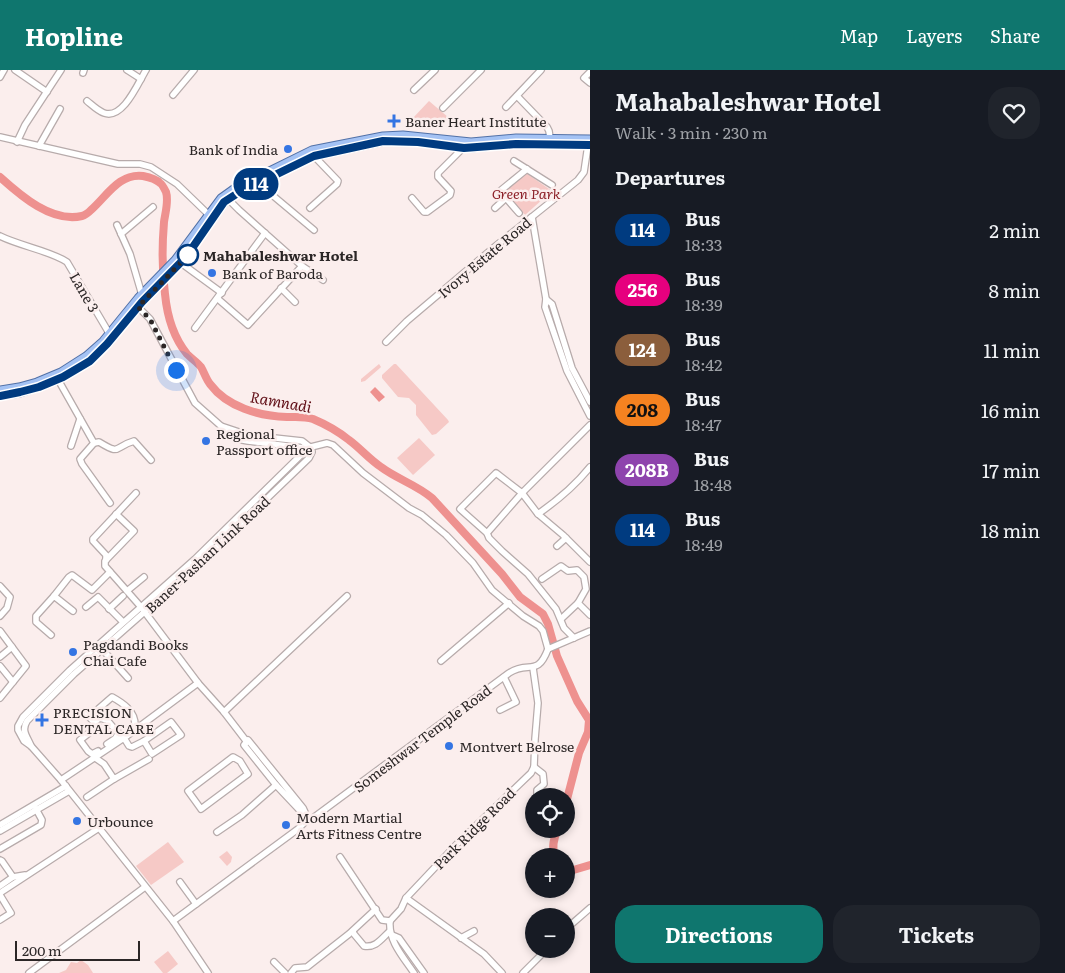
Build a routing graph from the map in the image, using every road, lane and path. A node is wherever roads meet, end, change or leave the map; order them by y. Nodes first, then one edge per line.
1 (4, 70) edge
2 (15, 70) edge
3 (61, 70) edge
4 (127, 70) edge
5 (146, 70) edge
6 (194, 70) edge
7 (435, 70) edge
8 (481, 70) edge
9 (541, 70) edge
10 (590, 72) edge
11 (0, 78) edge
12 (140, 79) junction
13 (590, 83) edge
14 (414, 90) dead end
15 (47, 92) junction
16 (173, 95) dead end
17 (517, 96) junction
18 (87, 101) dead end
19 (506, 107) dead end
20 (443, 108) dead end
21 (60, 109) dead end
22 (0, 137) edge
23 (550, 138) junction
24 (532, 141) junction
25 (17, 142) junction
26 (589, 143) edge
27 (39, 146) junction
28 (464, 148) junction
29 (316, 153) junction
30 (514, 161) dead end
31 (527, 169) junction
32 (262, 182) junction
33 (251, 184) junction
34 (552, 185) dead end
35 (412, 198) dead end
36 (506, 198) junction
37 (228, 199) junction
38 (153, 206) dead end
39 (310, 208) dead end
40 (495, 208) dead end
41 (519, 213) dead end
42 (208, 214) junction
43 (532, 217) junction
44 (116, 225) dead end
45 (314, 230) dead end
46 (265, 233) junction
47 (121, 234) junction
48 (0, 236) edge
49 (178, 263) junction
50 (302, 266) junction
51 (323, 280) dead end
52 (157, 284) junction
53 (281, 288) junction
54 (142, 295) junction
55 (220, 296) junction
56 (546, 299) junction
57 (295, 302) dead end
58 (138, 307) junction
59 (195, 328) dead end
60 (109, 333) junction
61 (386, 342) dead end
62 (56, 377) junction
63 (0, 390) edge
64 (0, 396) edge
65 (590, 402) edge
66 (590, 416) edge
67 (80, 419) junction
68 (590, 425) edge
69 (94, 443) junction
70 (71, 446) dead end
71 (308, 448) junction
72 (151, 460) dead end
73 (590, 467) edge
74 (136, 493) dead end
75 (522, 493) junction
76 (110, 503) dead end
77 (116, 514) junction
78 (538, 514) junction
79 (487, 533) junction
80 (566, 538) junction
81 (557, 546) dead end
82 (106, 560) junction
83 (590, 562) edge
84 (110, 572) junction
85 (144, 577) dead end
86 (542, 579) dead end
87 (0, 586) edge
88 (125, 594) junction
89 (54, 596) junction
90 (347, 596) dead end
91 (509, 603) junction
92 (578, 603) junction
93 (86, 607) dead end
94 (109, 609) junction
95 (143, 609) junction
96 (73, 611) dead end
97 (590, 615) edge
98 (0, 616) edge
99 (561, 620) junction
100 (124, 622) junction
101 (0, 631) edge
102 (590, 631) edge
103 (51, 635) dead end
104 (572, 638) junction
105 (12, 647) junction
106 (102, 649) junction
107 (548, 649) junction
108 (0, 657) edge
109 (441, 661) dead end
110 (0, 666) edge
111 (533, 668) junction
112 (504, 677) junction
113 (128, 678) dead end
114 (13, 682) junction
115 (198, 683) junction
116 (0, 698) edge
117 (500, 710) dead end
118 (224, 712) junction
119 (25, 722) junction
120 (94, 722) junction
121 (116, 738) junction
122 (124, 738) junction
123 (144, 741) junction
124 (252, 751) junction
125 (94, 757) junction
126 (149, 759) dead end
127 (240, 761) junction
128 (534, 767) junction
129 (114, 779) junction
130 (62, 780) junction
131 (276, 785) junction
132 (540, 788) edge
133 (67, 789) junction
134 (87, 797) dead end
135 (36, 809) junction
136 (308, 819) junction
137 (0, 825) edge
138 (99, 828) junction
139 (0, 831) edge
140 (217, 832) dead end
141 (0, 849) edge
142 (340, 857) dead end
143 (0, 860) edge
144 (28, 875) junction
145 (13, 877) junction
146 (180, 882) dead end
147 (0, 886) edge
148 (145, 886) junction
149 (0, 894) edge
150 (406, 898) junction
151 (196, 904) junction
152 (590, 908) edge
153 (376, 909) junction
154 (0, 920) edge
155 (173, 921) junction
156 (575, 921) edge
157 (390, 922) junction
158 (353, 930) junction
159 (474, 931) dead end
160 (391, 933) junction
161 (461, 938) junction
162 (538, 958) edge
163 (274, 962) dead end
164 (29, 973) edge
165 (208, 973) edge
166 (285, 973) edge
167 (291, 973) edge
168 (414, 973) edge
169 (424, 973) edge
170 (502, 973) edge
171 (523, 973) edge

1 - 11 street
2 - 15 street
3 - 15 street
4 - 12 street
5 - 12 street
6 - 16 street
7 - 14 street
8 - 20 street
9 - 17 street
10 - 13 street
12 - 18 street
15 - 25 street
17 - 19 street
17 - 23 street
21 - 27 street
22 - 25 street
23 - 24 main road
23 - 26 main road
24 - 26 main road
24 - 28 main road
24 - 29 main road
25 - 27 street
26 - 43 street, Ivory Estate Road
27 - 42 street
28 - 29 main road
28 - 35 street
29 - 32 main road
29 - 33 main road
29 - 39 street
30 - 31 street
31 - 34 street
31 - 36 street
32 - 33 main road
32 - 45 street
33 - 37 main road
33 - 42 main road
36 - 40 street
36 - 41 street
37 - 46 street
37 - 49 main road
38 - 47 street
42 - 49 main road
43 - 56 street
43 - 61 street, Ivory Estate Road
44 - 47 street
46 - 50 street
46 - 55 street
47 - 54 street
48 - 60 street, Lane 3
49 - 52 main road
49 - 55 street
50 - 51 street
50 - 53 street
52 - 54 main road
52 - 58 main road
53 - 55 street
53 - 57 street
54 - 60 main road
55 - 59 street
56 - 65 street
56 - 66 street
58 - 62 main road
58 - 71 street
60 - 62 main road
62 - 63 main road
62 - 64 main road
62 - 67 street
67 - 69 street
67 - 70 street
68 - 75 street
69 - 72 street
69 - 76 street
71 - 91 street
71 - 95 street, Baner-Pashan Link Road
73 - 78 street
74 - 77 street
75 - 78 street
75 - 79 street
75 - 79 street
77 - 82 street
77 - 82 street
78 - 80 street
79 - 99 street
80 - 81 street
80 - 83 street
82 - 84 street
84 - 88 street
84 - 89 street
85 - 88 street
86 - 92 street
87 - 98 street
88 - 94 street
88 - 95 street
89 - 96 street
89 - 103 street
90 - 118 street
91 - 107 street
91 - 109 street
92 - 97 street
92 - 99 street
93 - 94 street
94 - 100 street
95 - 100 street, Baner-Pashan Link Road
95 - 106 street, Baner-Pashan Link Road
95 - 115 street
99 - 104 street
100 - 119 street, Baner-Pashan Link Road
101 - 105 street
102 - 104 street
104 - 107 street
105 - 108 street
105 - 114 street
106 - 113 street
106 - 119 street, Baner-Pashan Link Road
107 - 111 street
110 - 114 street
111 - 112 street, Someshwar Temple Road
111 - 128 street
112 - 117 street
112 - 136 street, Someshwar Temple Road
114 - 116 street
115 - 118 street
115 - 122 street
118 - 124 street
119 - 130 street
120 - 121 street
120 - 121 street
120 - 121 street
122 - 123 street
122 - 125 street
123 - 123 street
124 - 127 street
124 - 131 street
124 - 136 street
125 - 129 street
125 - 130 street
126 - 129 street
127 - 127 street
128 - 132 street
128 - 150 street, Park Ridge Road
129 - 134 street
130 - 133 street
131 - 136 street
131 - 140 street
133 - 135 street
133 - 137 street
133 - 138 street
135 - 139 street
135 - 141 street
136 - 151 street, Someshwar Temple Road
138 - 144 street
138 - 148 street
142 - 153 street
143 - 145 street
144 - 145 street
144 - 149 street
145 - 147 street
146 - 151 street
148 - 155 street
148 - 164 street
149 - 154 street
150 - 157 street, Park Ridge Road
150 - 161 street
151 - 155 street, Someshwar Temple Road
152 - 156 street
153 - 157 street
153 - 158 street
155 - 165 street
157 - 160 street
158 - 160 street
158 - 167 street
159 - 161 street
160 - 168 street
160 - 169 street
161 - 170 street
162 - 171 street
163 - 166 street

